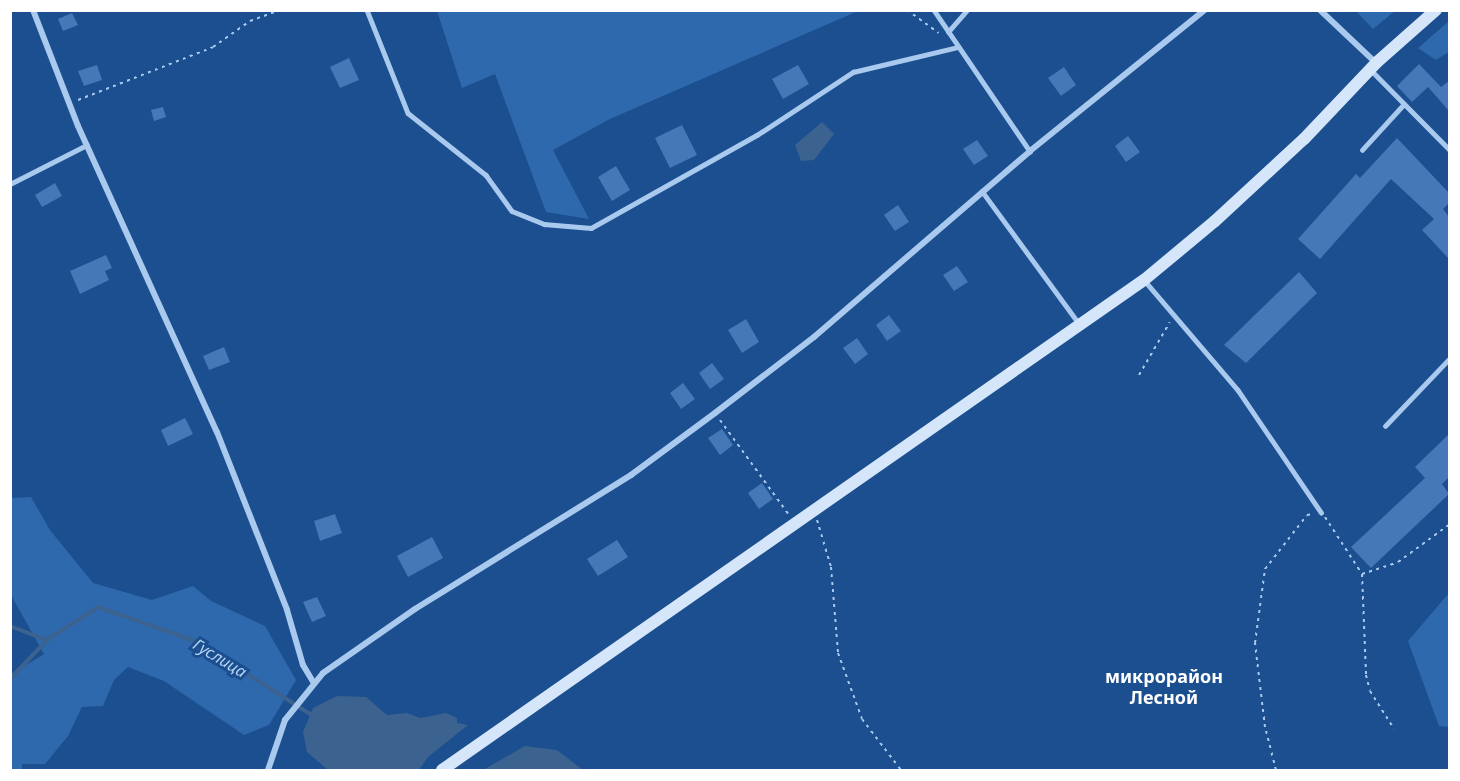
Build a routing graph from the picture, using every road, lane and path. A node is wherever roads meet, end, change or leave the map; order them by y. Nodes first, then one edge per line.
1 (33, 10) edge
2 (280, 10) edge
3 (367, 10) edge
4 (907, 10) edge
5 (934, 10) edge
6 (967, 10) edge
7 (1205, 10) edge
8 (1320, 10) edge
9 (1436, 10) edge
10 (948, 32) junction
11 (941, 35) dead end
12 (958, 47) junction
13 (1373, 66) junction
14 (69, 104) junction
15 (1404, 104) junction
16 (87, 145) junction
17 (1362, 150) dead end
18 (1449, 150) edge
19 (1030, 151) junction
20 (10, 184) edge
21 (982, 191) junction
22 (1144, 280) junction
23 (1176, 316) junction
24 (1081, 326) junction
25 (1449, 358) edge
26 (1139, 375) dead end
27 (715, 413) junction
28 (1385, 426) dead end
29 (815, 512) junction
30 (1321, 512) junction
31 (1449, 524) edge
32 (796, 525) junction
33 (1362, 574) junction
34 (314, 683) junction
35 (1394, 729) dead end
36 (268, 771) edge
37 (442, 771) edge
38 (901, 771) edge
39 (1276, 771) edge

1 - 14 street
2 - 14 path
3 - 12 lane
4 - 11 path
5 - 10 lane
6 - 10 lane
7 - 19 street
8 - 13 street
9 - 13 main road
10 - 12 lane
12 - 19 lane
13 - 15 lane
13 - 22 main road
14 - 16 street
15 - 17 lane
15 - 18 lane
16 - 20 lane
16 - 34 street
19 - 21 street
21 - 24 lane
21 - 27 street
22 - 23 lane
22 - 24 main road
23 - 26 path
23 - 30 lane
24 - 29 main road
25 - 28 lane
27 - 32 path
27 - 34 street
29 - 32 main road
29 - 38 path
30 - 33 path
30 - 39 path
31 - 33 path
32 - 37 main road
33 - 35 path
34 - 36 street

